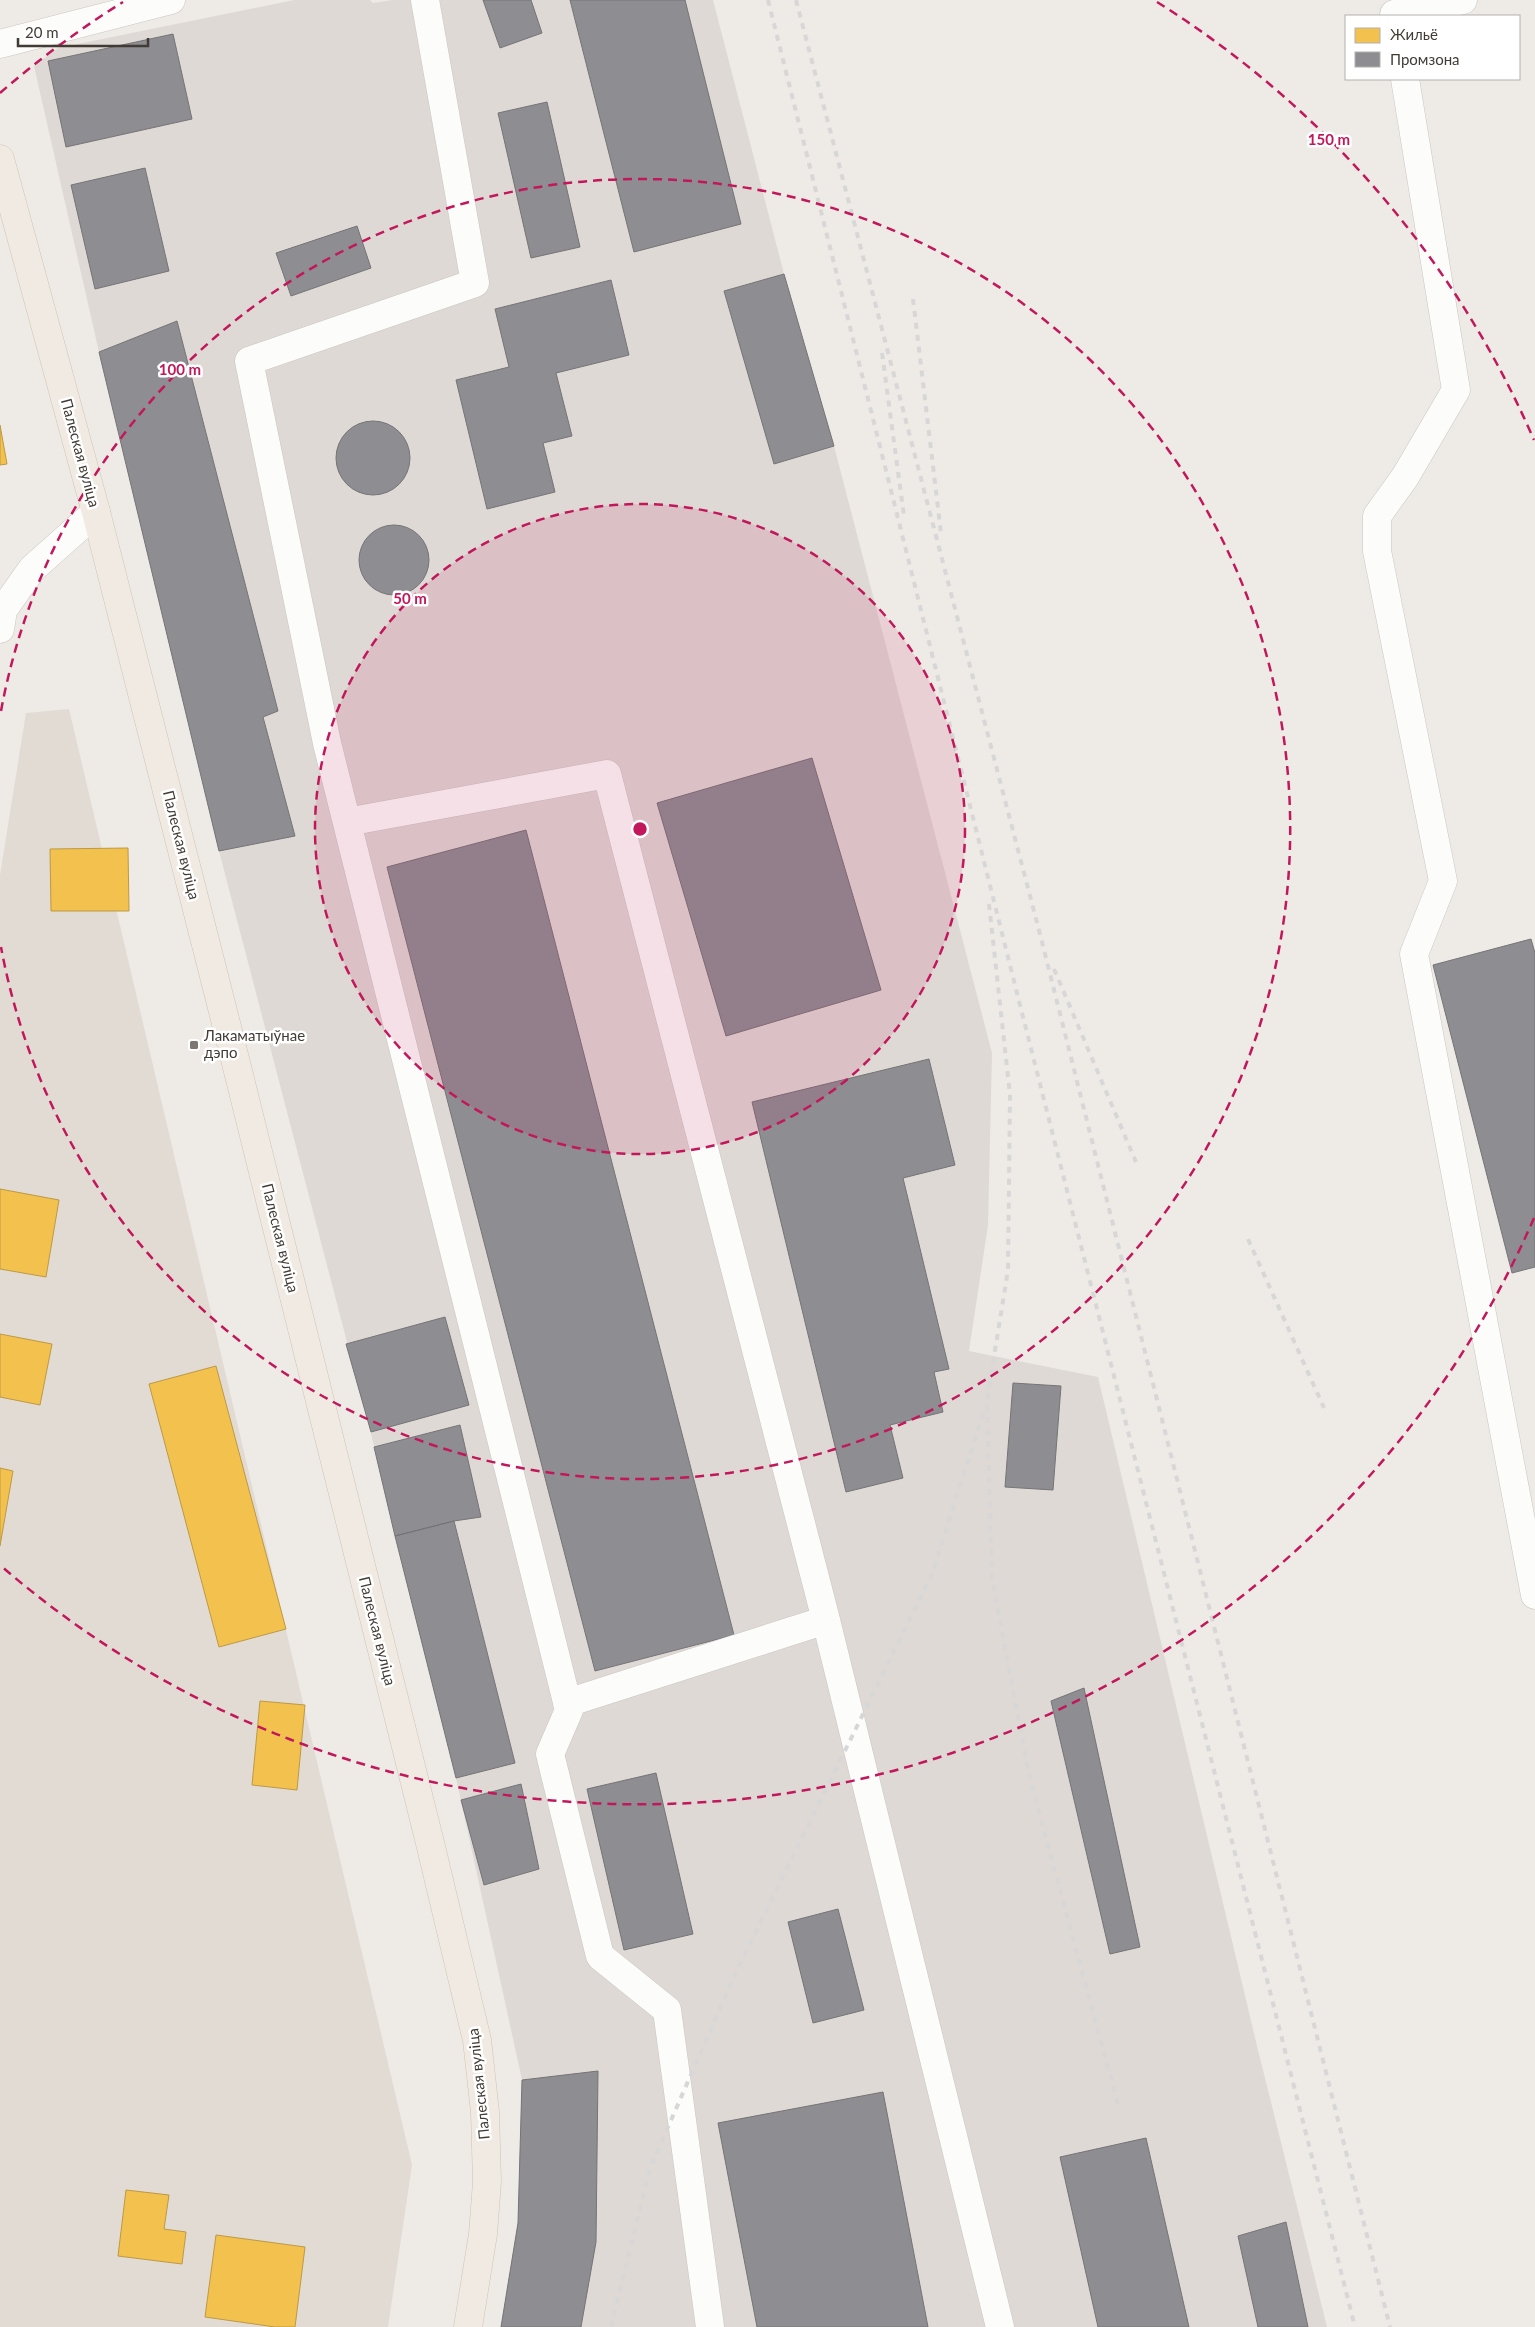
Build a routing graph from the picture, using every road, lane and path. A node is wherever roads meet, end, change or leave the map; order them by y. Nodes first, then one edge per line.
1 (171, 0) edge
2 (425, 0) edge
3 (1463, 0) edge
4 (1393, 10) edge
5 (0, 44) edge
6 (1405, 80) edge
7 (0, 159) edge
8 (96, 512) junction
9 (0, 629) edge
10 (347, 822) junction
11 (1535, 1595) edge
12 (826, 1620) junction
13 (567, 1703) junction
14 (468, 2327) edge
15 (710, 2327) edge
16 (1000, 2327) edge

1 - 5 street
2 - 10 street
3 - 4 street
6 - 11 street
7 - 8 main road, Палеская вуліца
8 - 9 street
8 - 14 main road, Палеская вуліца
10 - 12 street
10 - 13 street
12 - 13 street
12 - 16 street
13 - 15 street

